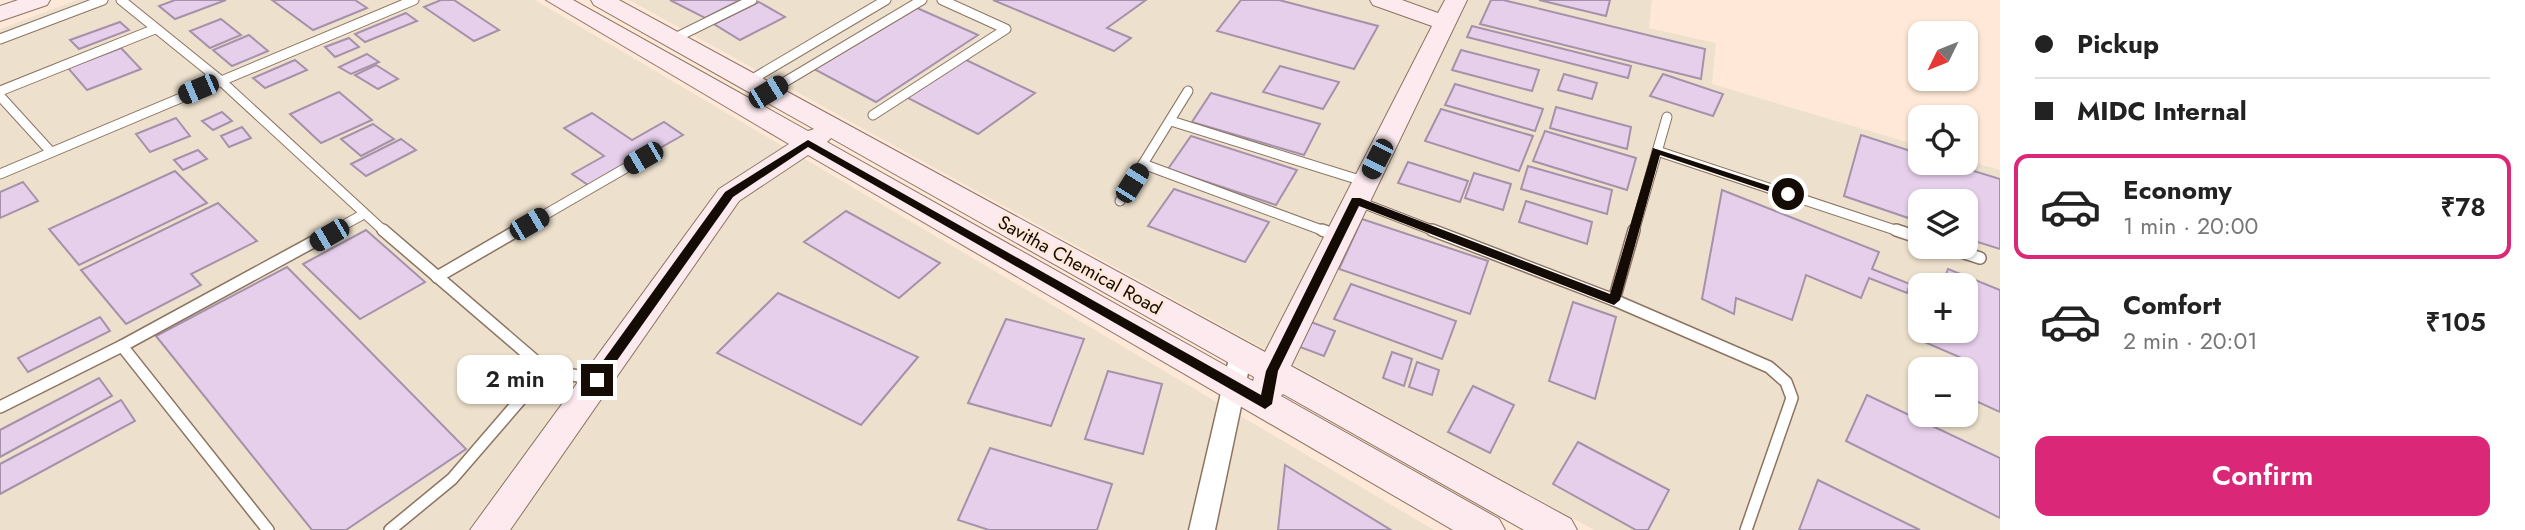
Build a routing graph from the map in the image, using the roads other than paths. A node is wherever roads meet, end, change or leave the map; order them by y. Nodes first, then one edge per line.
1 (39, 0) edge
2 (103, 0) edge
3 (121, 0) edge
4 (414, 0) edge
5 (557, 0) edge
6 (602, 0) edge
7 (752, 0) edge
8 (886, 0) edge
9 (922, 0) edge
10 (942, 0) edge
11 (1381, 0) edge
12 (1450, 11) edge
13 (0, 14) edge
14 (155, 29) junction
15 (0, 39) edge
16 (673, 40) junction
17 (220, 80) junction
18 (759, 87) junction
19 (1188, 91) dead end
20 (0, 94) edge
21 (873, 115) dead end
22 (1667, 117) dead end
23 (1171, 121) junction
24 (820, 135) junction
25 (1657, 151) junction
26 (51, 152) junction
27 (643, 158) dead end
28 (1143, 164) junction
29 (0, 174) edge
30 (1361, 191) junction
31 (1120, 201) dead end
32 (365, 214) junction
33 (1908, 234) edge
34 (1339, 236) junction
35 (437, 277) junction
36 (1614, 300) junction
37 (122, 346) junction
38 (1241, 354) junction
39 (546, 370) junction
40 (1272, 371) junction
41 (597, 380) junction
42 (1234, 386) junction
43 (1265, 404) junction
44 (0, 407) edge
45 (268, 530) edge
46 (390, 530) edge
47 (489, 530) edge
48 (1202, 530) edge
49 (1486, 530) edge
50 (1558, 530) edge
51 (1746, 530) edge

1 - 13 main road
2 - 15 lane
3 - 14 lane
4 - 17 lane
5 - 24 main road, Savitha Chemical Road
6 - 16 main road, Savitha Chemical Road
7 - 16 lane
8 - 18 lane
9 - 18 lane
10 - 21 lane
11 - 12 main road
12 - 30 main road
14 - 17 lane
14 - 20 lane
16 - 18 main road, Savitha Chemical Road
17 - 26 lane
17 - 32 lane
18 - 24 main road, Savitha Chemical Road
19 - 23 lane
20 - 26 lane
22 - 25 lane
23 - 28 lane
23 - 30 lane
24 - 38 main road, Savitha Chemical Road
24 - 41 main road
24 - 42 main road, Savitha Chemical Road
25 - 33 lane
25 - 36 lane
26 - 29 lane
27 - 35 lane
28 - 31 lane
28 - 34 lane
30 - 34 main road
30 - 36 lane
32 - 35 lane
32 - 37 lane
34 - 40 main road
35 - 39 lane
36 - 51 lane
37 - 44 lane
37 - 45 lane
38 - 40 main road, Savitha Chemical Road
38 - 42 street
39 - 41 lane
39 - 46 lane
40 - 43 main road
40 - 50 main road, Savitha Chemical Road
41 - 47 main road
42 - 43 main road, Savitha Chemical Road
42 - 48 street
43 - 49 main road, Savitha Chemical Road

